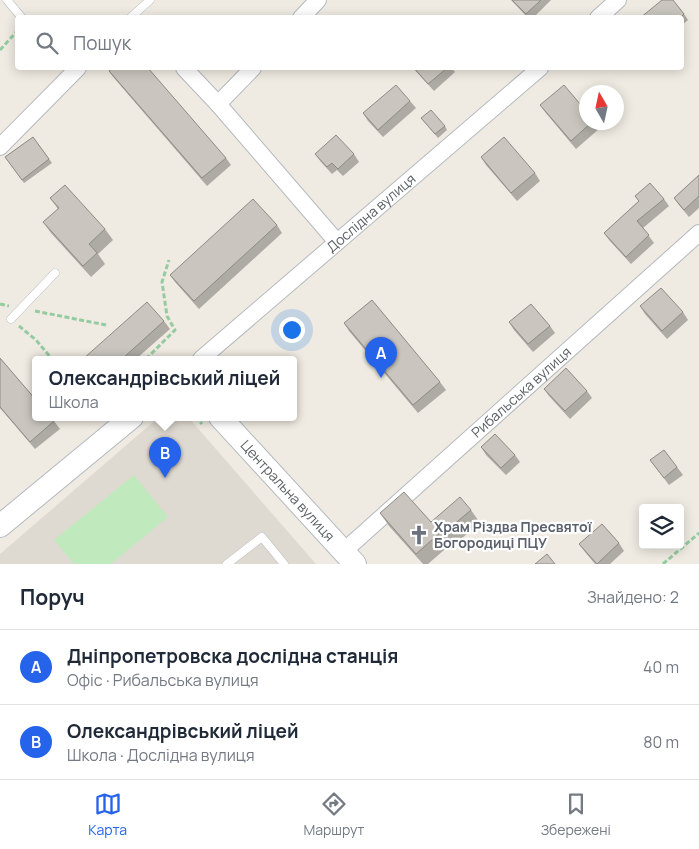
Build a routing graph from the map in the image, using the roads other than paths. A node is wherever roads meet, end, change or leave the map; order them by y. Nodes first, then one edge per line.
1 (7, 0) edge
2 (150, 0) edge
3 (318, 0) edge
4 (618, 0) edge
5 (20, 15) edge
6 (133, 15) edge
7 (304, 15) edge
8 (601, 15) edge
9 (72, 70) edge
10 (186, 70) edge
11 (251, 70) edge
12 (538, 70) edge
13 (218, 104) junction
14 (0, 147) edge
15 (699, 234) edge
16 (337, 242) junction
17 (55, 273) dead end
18 (11, 319) road end
19 (204, 356) edge
20 (127, 421) edge
21 (224, 421) edge
22 (0, 526) edge
23 (350, 558) edge
24 (227, 564) edge
25 (284, 564) edge

1 - 5 lane
2 - 6 lane
3 - 7 street
4 - 8 street
9 - 14 street
10 - 13 street
11 - 13 street
12 - 16 street, Дослідна вулиця
13 - 16 street
15 - 23 street, Рибальська вулиця
16 - 19 street, Дослідна вулиця
17 - 18 lane
20 - 22 street
21 - 23 street, Центральна вулиця
24 - 25 lane

